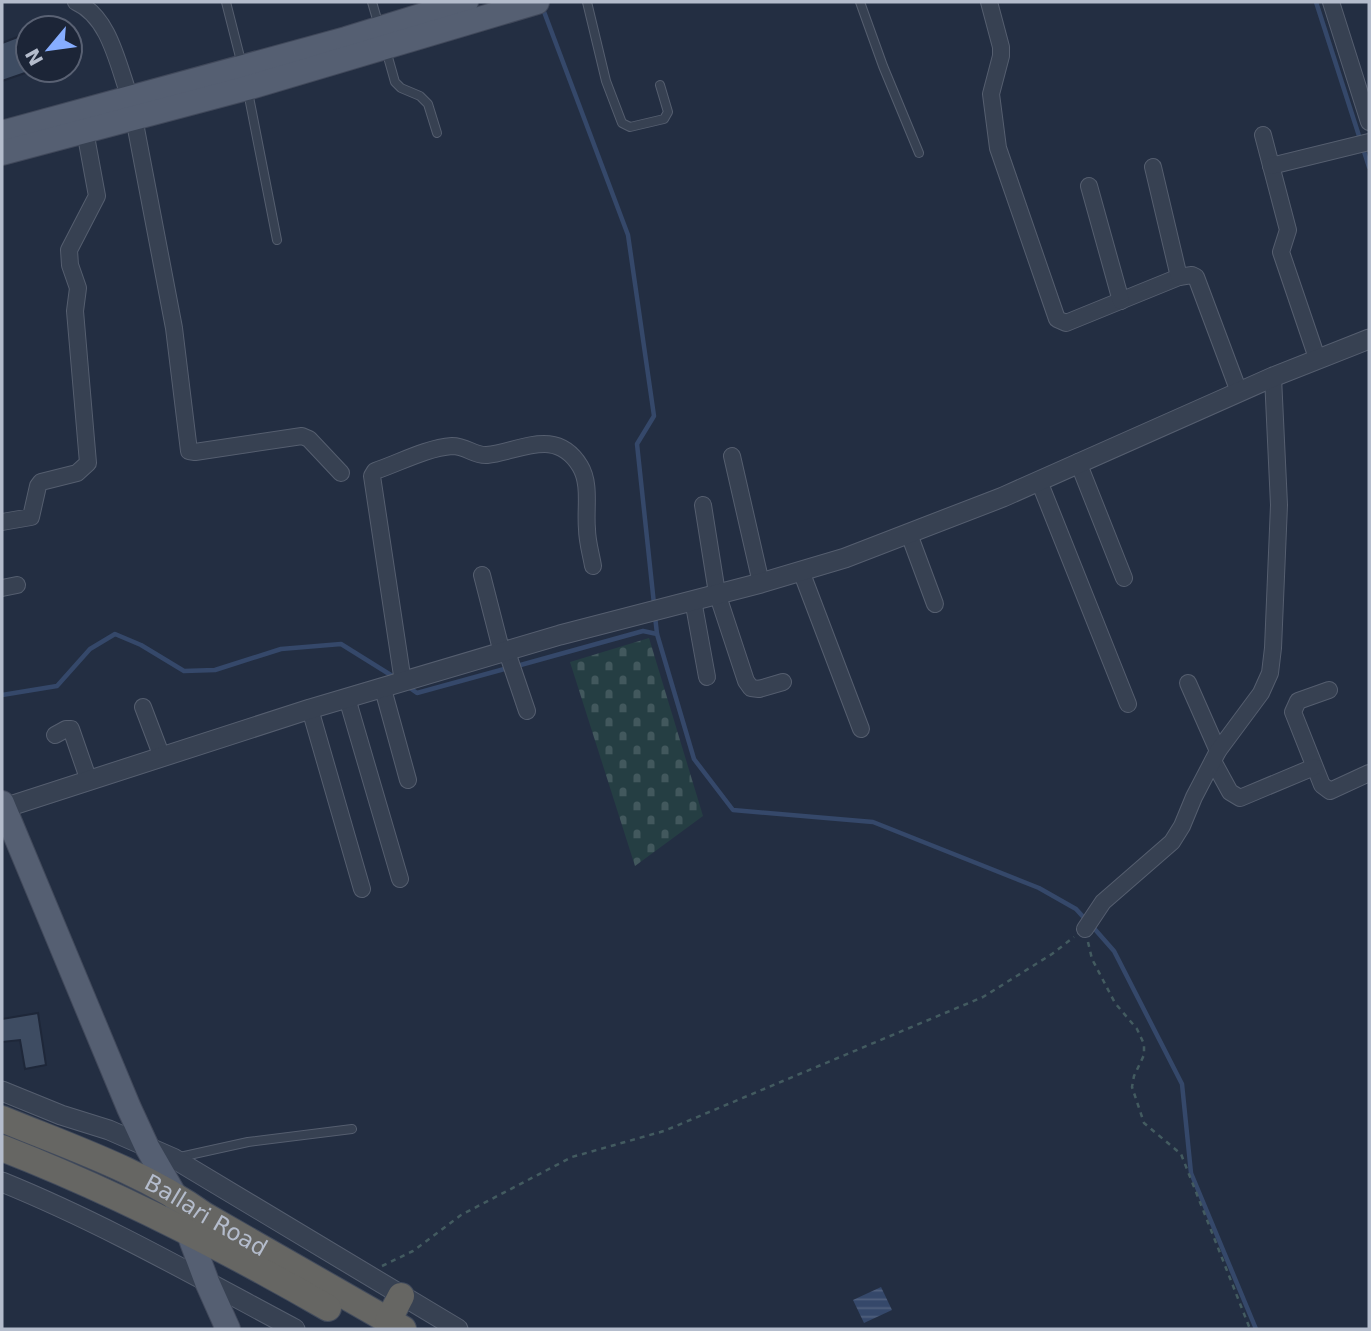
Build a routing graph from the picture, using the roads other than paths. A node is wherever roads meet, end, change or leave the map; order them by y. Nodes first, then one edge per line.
1 (76, 2) edge
2 (226, 2) edge
3 (372, 2) edge
4 (466, 2) edge
5 (587, 2) edge
6 (860, 2) edge
7 (989, 2) edge
8 (1331, 2) edge
9 (528, 4) edge
10 (440, 6) edge
11 (383, 38) junction
12 (245, 77) junction
13 (660, 85) dead end
14 (132, 108) junction
15 (1369, 122) edge
16 (86, 131) junction
17 (438, 132) dead end
18 (2, 133) edge
19 (1263, 135) dead end
20 (1369, 142) edge
21 (2, 153) edge
22 (919, 153) dead end
23 (1271, 166) junction
24 (1153, 167) dead end
25 (1089, 186) dead end
26 (277, 240) dead end
27 (1179, 277) junction
28 (1121, 301) junction
29 (1369, 339) edge
30 (1317, 358) junction
31 (1273, 377) junction
32 (1239, 392) junction
33 (732, 456) dead end
34 (1078, 462) junction
35 (341, 473) dead end
36 (1039, 481) junction
37 (704, 505) dead end
38 (2, 522) edge
39 (909, 534) junction
40 (593, 566) dead end
41 (801, 572) junction
42 (482, 575) dead end
43 (1124, 578) dead end
44 (761, 583) junction
45 (717, 593) junction
46 (693, 600) junction
47 (935, 604) dead end
48 (505, 653) junction
49 (707, 677) dead end
50 (783, 682) dead end
51 (1188, 683) dead end
52 (394, 685) junction
53 (1329, 690) dead end
54 (347, 698) junction
55 (1128, 704) dead end
56 (143, 707) dead end
57 (310, 709) junction
58 (527, 710) dead end
59 (861, 729) dead end
60 (55, 735) dead end
61 (1216, 756) junction
62 (162, 757) junction
63 (1314, 767) junction
64 (1369, 773) edge
65 (408, 780) dead end
66 (89, 781) junction
67 (3, 805) edge
68 (400, 879) dead end
69 (362, 888) dead end
70 (1085, 929) road end
71 (2, 1091) edge
72 (2, 1119) edge
73 (352, 1129) dead end
74 (147, 1147) junction
75 (2, 1148) edge
76 (173, 1158) junction
77 (2, 1182) edge
78 (174, 1194) junction
79 (188, 1230) junction
80 (207, 1282) junction
81 (401, 1296) junction
82 (385, 1327) edge
83 (228, 1329) edge
84 (295, 1329) edge
85 (458, 1329) edge

1 - 14 street
2 - 12 lane
3 - 11 lane
4 - 10 main road
5 - 13 lane
6 - 22 lane
7 - 28 street
8 - 15 street
9 - 11 main road
10 - 11 main road
11 - 12 main road
11 - 17 lane
12 - 14 main road
12 - 26 lane
14 - 16 main road
14 - 18 main road
14 - 35 street
16 - 21 main road
16 - 38 street
19 - 23 street
20 - 23 street
23 - 30 street
24 - 27 street
25 - 28 street
27 - 28 street
27 - 32 street
29 - 30 street
30 - 31 street
31 - 32 street
31 - 61 street
32 - 34 street
33 - 44 street
34 - 36 street
34 - 43 street
36 - 39 street
36 - 55 street
37 - 45 street
39 - 41 street
39 - 47 street
40 - 52 street
41 - 44 street
41 - 59 street
42 - 48 street
44 - 45 street
45 - 46 street
45 - 50 street
46 - 48 street
46 - 49 street
48 - 52 street
48 - 58 street
51 - 61 street
52 - 54 street
52 - 65 street
53 - 63 street
54 - 57 street
54 - 68 street
56 - 62 street
57 - 62 street
57 - 69 street
60 - 66 street
61 - 63 street
61 - 70 street
62 - 66 street
63 - 64 street
66 - 67 street
67 - 74 main road
71 - 74 street
72 - 78 highway, Ballari Road
73 - 76 lane
74 - 76 street
74 - 78 main road
75 - 79 highway, Ballari Road
76 - 81 street
77 - 80 street
78 - 79 main road
78 - 82 highway, Ballari Road
79 - 80 main road
79 - 82 highway, Ballari Road
80 - 83 main road
80 - 84 street
81 - 82 highway
81 - 85 street

